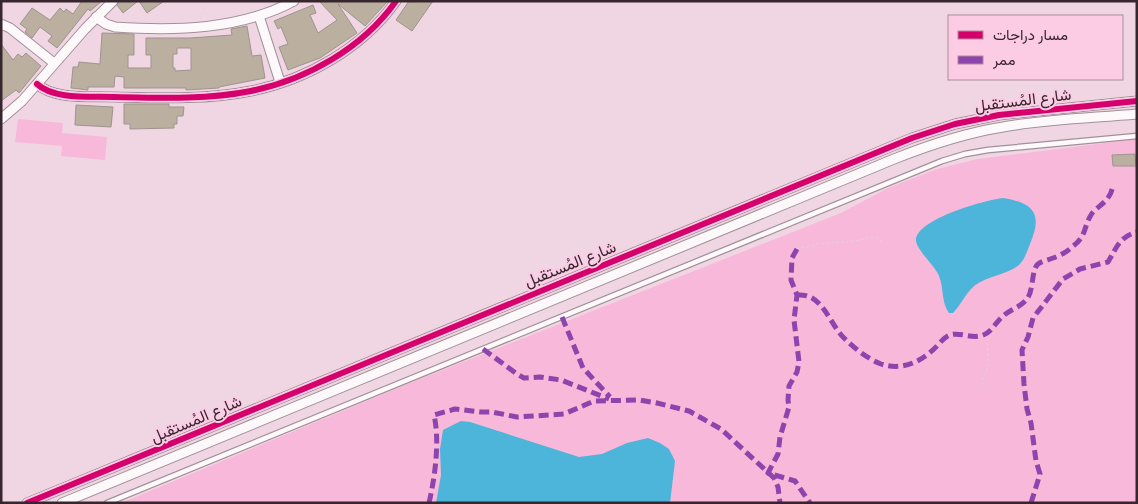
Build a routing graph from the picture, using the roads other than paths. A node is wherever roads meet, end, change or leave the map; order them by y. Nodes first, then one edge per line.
1 (113, 1) edge
2 (294, 1) edge
3 (396, 1) edge
4 (259, 16) junction
5 (96, 17) junction
6 (1, 24) edge
7 (54, 63) junction
8 (280, 82) junction
9 (37, 84) junction
10 (1137, 101) edge
11 (1137, 114) edge
12 (1, 119) edge
13 (1137, 136) edge
14 (27, 503) edge
15 (62, 503) edge
16 (107, 503) edge

1 - 5 street
2 - 4 street
3 - 8 street
4 - 5 street
4 - 8 street
5 - 7 street
6 - 7 street
7 - 9 street
8 - 9 street
9 - 12 street
10 - 14 street, شارع المُستقبل
11 - 15 street, شارع المُستقبل
13 - 16 lane

